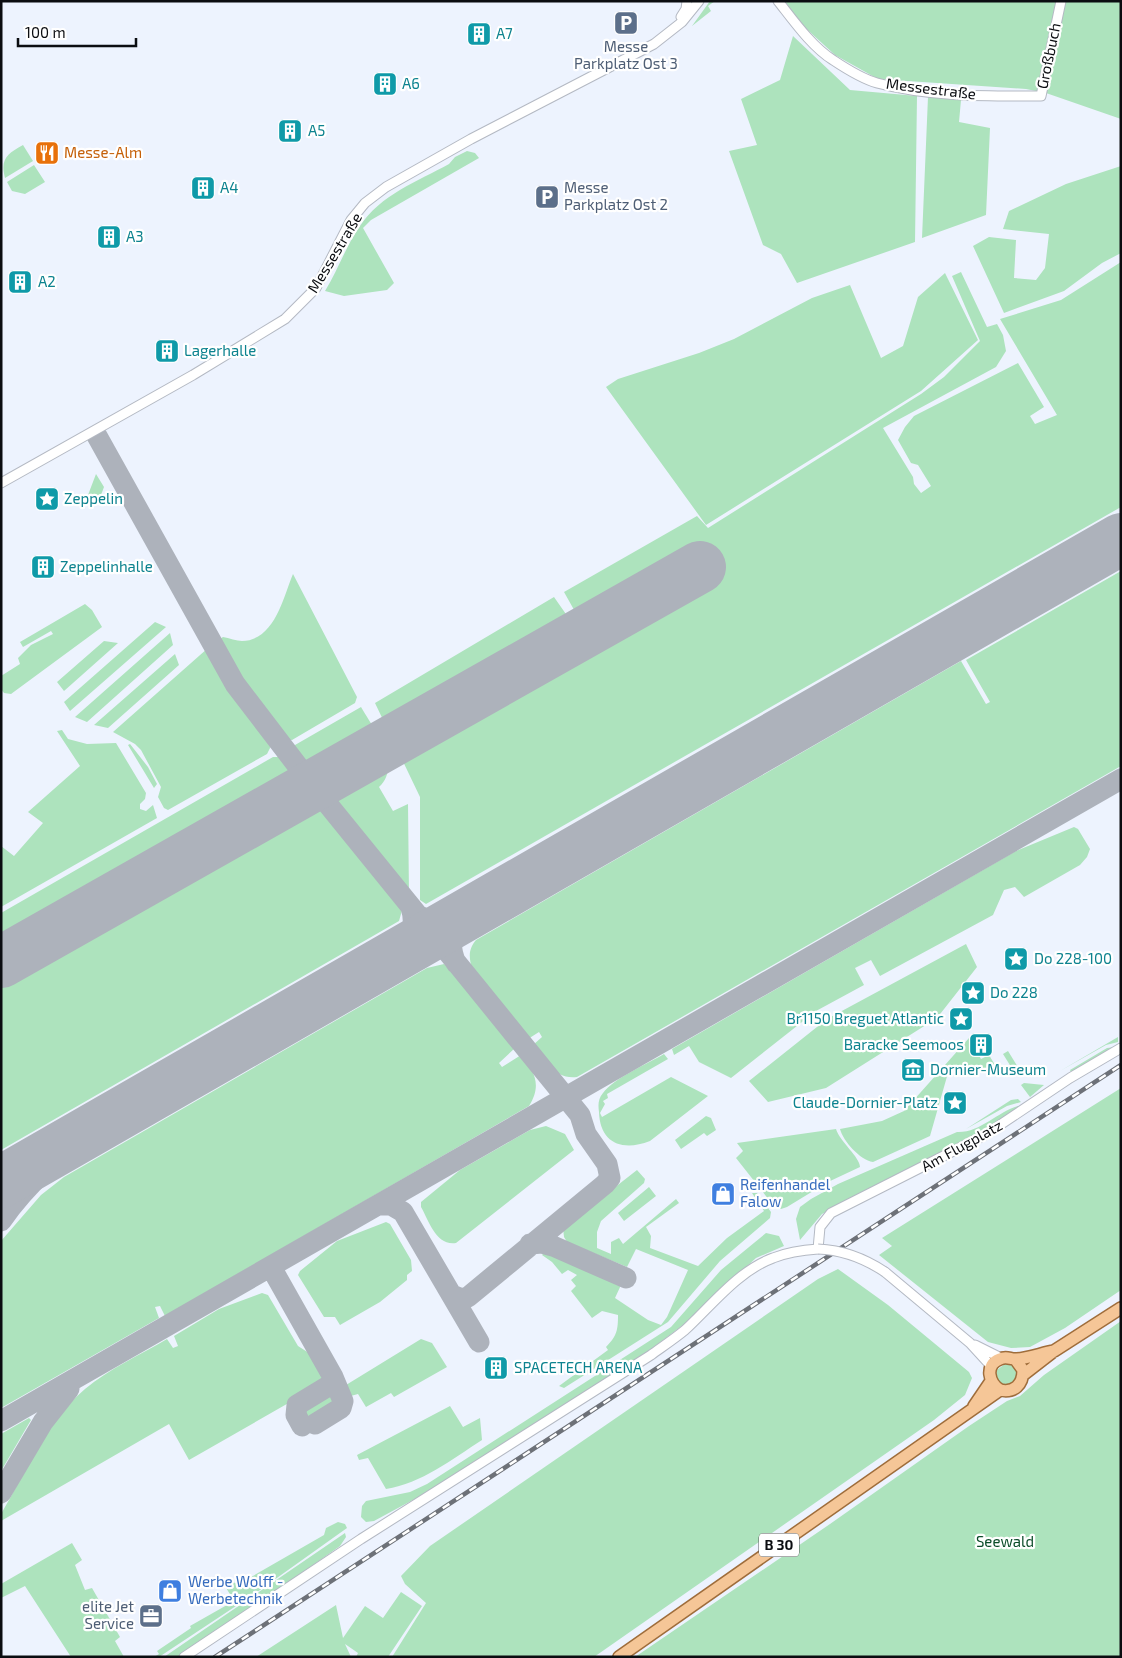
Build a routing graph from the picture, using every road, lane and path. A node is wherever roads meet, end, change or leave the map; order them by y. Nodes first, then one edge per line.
1 (778, 1) edge
2 (1061, 1) edge
3 (693, 3) edge
4 (996, 96) joint
5 (1, 483) edge
6 (1121, 1048) edge
7 (818, 1248) junction
8 (1121, 1308) edge
9 (970, 1343) junction
10 (1054, 1351) junction
11 (1001, 1358) junction
12 (1015, 1359) junction
13 (991, 1366) junction
14 (1023, 1375) junction
15 (991, 1381) junction
16 (1000, 1390) junction
17 (970, 1411) junction
18 (184, 1657) edge
19 (619, 1657) edge

1 - 4 street, Messestraße
2 - 4 street, Großbuch
3 - 5 street, Messestraße
6 - 7 street, Am Flugplatz
7 - 9 street, bridge
7 - 18 street
8 - 10 main road, B 30
9 - 11 street
9 - 13 street
10 - 12 main road, B 30
10 - 14 main road, B 30
11 - 12 main road, B 30
11 - 13 main road
12 - 14 main road
13 - 15 main road
14 - 16 main road, B 30
15 - 16 main road
15 - 17 main road, B 30
16 - 17 main road, B 30
17 - 19 main road, B 30

